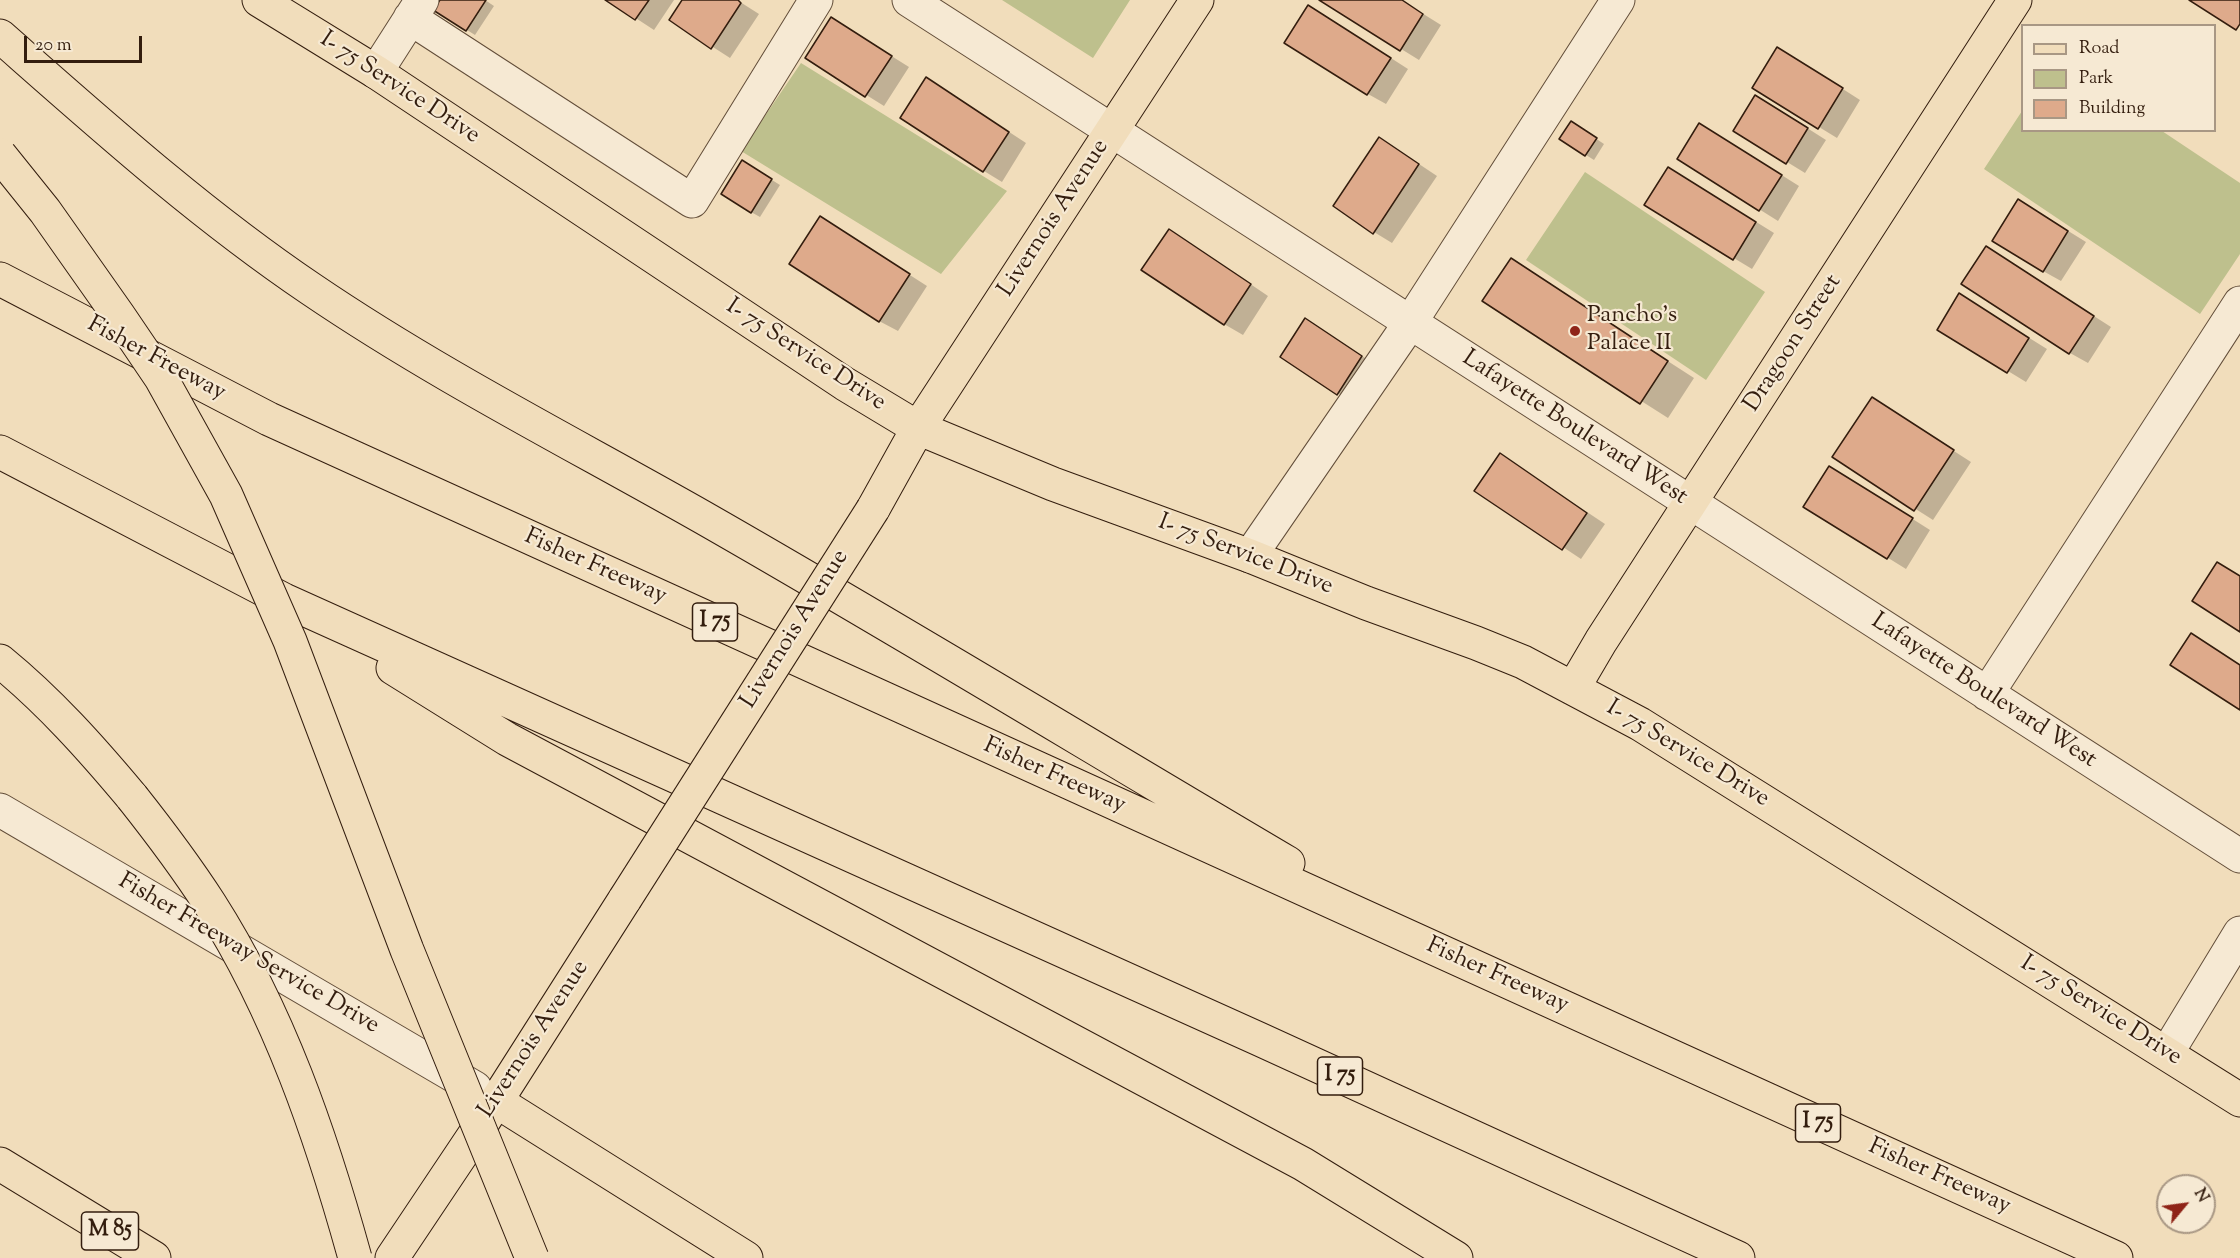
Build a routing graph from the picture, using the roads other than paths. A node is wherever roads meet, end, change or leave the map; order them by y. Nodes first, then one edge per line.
1 (259, 0) edge
2 (816, 0) edge
3 (909, 0) edge
4 (1197, 0) edge
5 (1618, 0) edge
6 (2015, 0) edge
7 (416, 9) edge
8 (0, 36) edge
9 (376, 72) junction
10 (1112, 131) junction
11 (0, 155) edge
12 (0, 279) edge
13 (2240, 303) edge
14 (1410, 323) junction
15 (918, 428) junction
16 (0, 452) edge
17 (1691, 504) junction
18 (1250, 556) junction
19 (284, 600) junction
20 (0, 661) edge
21 (1574, 687) junction
22 (1987, 694) junction
23 (0, 810) edge
24 (2240, 856) edge
25 (2240, 933) edge
26 (1437, 951) junction
27 (2167, 1053) junction
28 (496, 1101) junction
29 (2240, 1101) edge
30 (0, 1164) edge
31 (154, 1258) edge
32 (355, 1258) edge
33 (392, 1258) edge
34 (532, 1258) edge
35 (746, 1258) edge
36 (1456, 1258) edge
37 (1738, 1258) edge
38 (2116, 1258) edge

1 - 9 main road, I- 75 Service Drive
2 - 7 street
3 - 10 street, Lafayette Boulevard West
4 - 10 main road, Livernois Avenue
5 - 14 street
6 - 17 main road, Dragoon Street
7 - 9 street
8 - 26 main road
9 - 15 main road, I- 75 Service Drive
10 - 14 street, Lafayette Boulevard West
10 - 15 main road, Livernois Avenue
11 - 34 main road, bridge
12 - 26 main road, Fisher Freeway / I 75
13 - 22 street
14 - 17 street, Lafayette Boulevard West
14 - 18 street
15 - 18 main road, I- 75 Service Drive
15 - 28 main road, Livernois Avenue, bridge
16 - 19 main road, I 75
17 - 21 main road, Dragoon Street
17 - 22 street, Lafayette Boulevard West
18 - 21 main road, I- 75 Service Drive
19 - 36 main road
19 - 37 main road, I 75
20 - 32 main road, bridge
21 - 27 main road, I- 75 Service Drive
22 - 24 street, Lafayette Boulevard West
23 - 28 street, Fisher Freeway Service Drive
25 - 27 street
26 - 38 main road, Fisher Freeway / I 75
27 - 29 main road, I- 75 Service Drive
28 - 33 main road, Livernois Avenue
28 - 35 main road
30 - 31 main road, M 85

